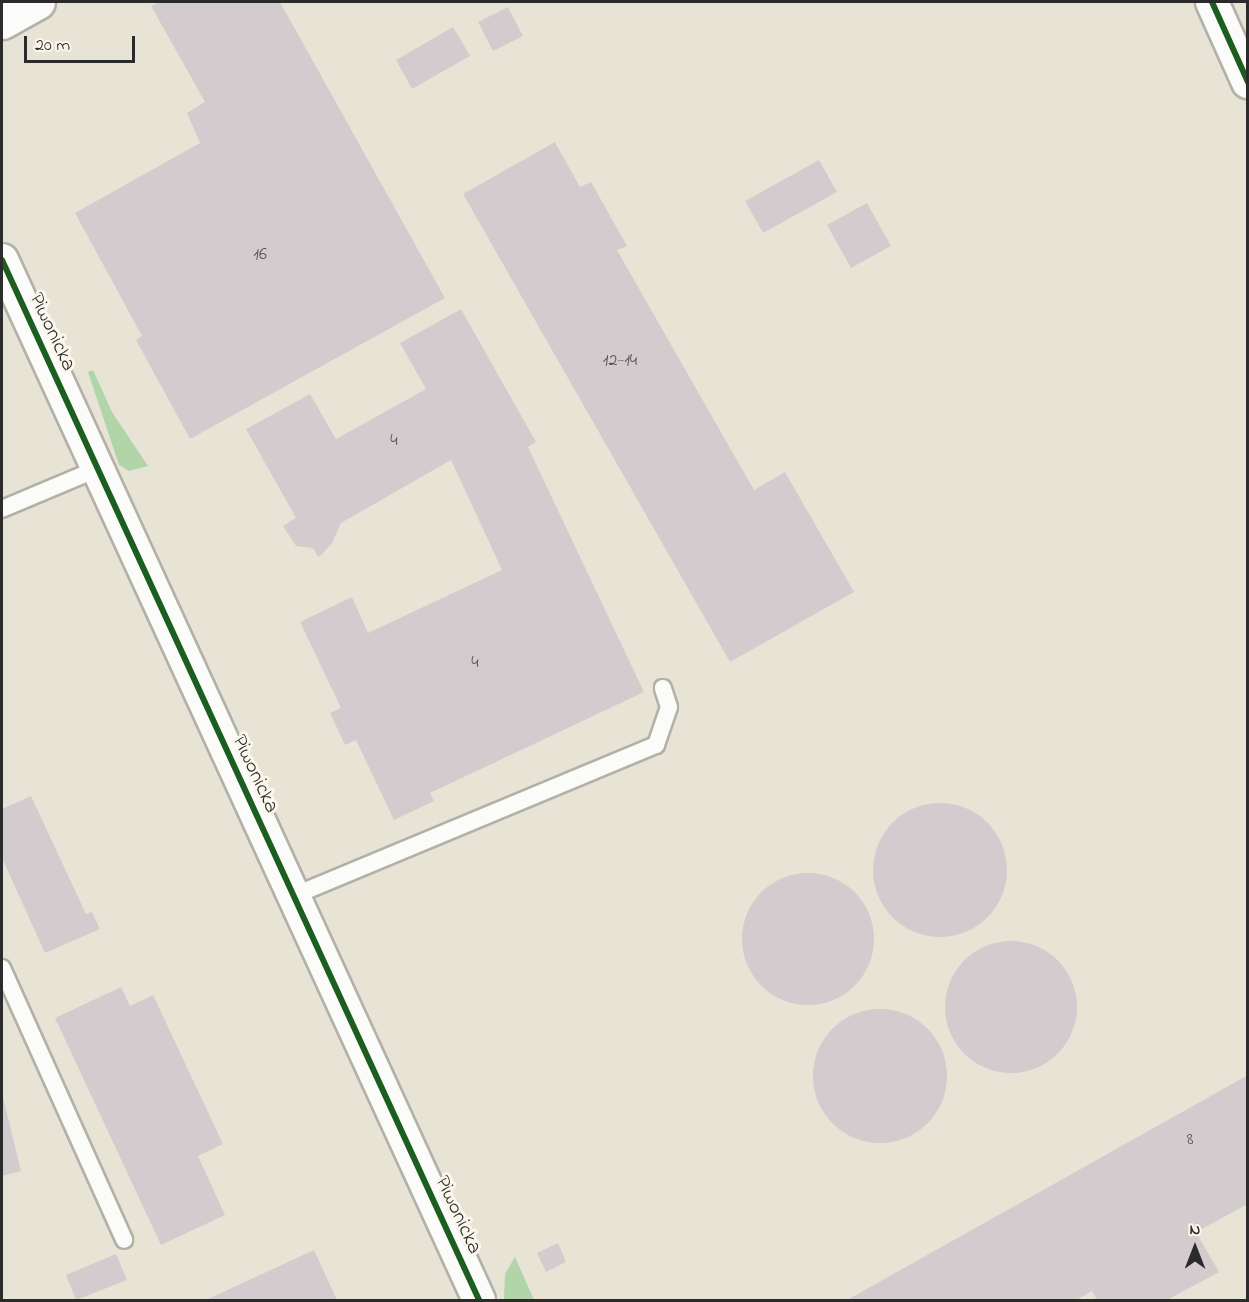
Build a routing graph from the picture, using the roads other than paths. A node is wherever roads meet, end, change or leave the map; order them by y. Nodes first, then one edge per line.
1 (1212, 2) edge
2 (33, 3) edge
3 (2, 22) edge
4 (1248, 82) edge
5 (2, 260) edge
6 (97, 469) junction
7 (2, 509) edge
8 (663, 688) dead end
9 (293, 896) junction
10 (2, 968) edge
11 (124, 1240) dead end
12 (479, 1300) edge

1 - 4 street
2 - 3 street
5 - 6 street, Piwonicka
6 - 7 lane
6 - 9 street, Piwonicka
8 - 9 lane
9 - 12 street, Piwonicka
10 - 11 lane

